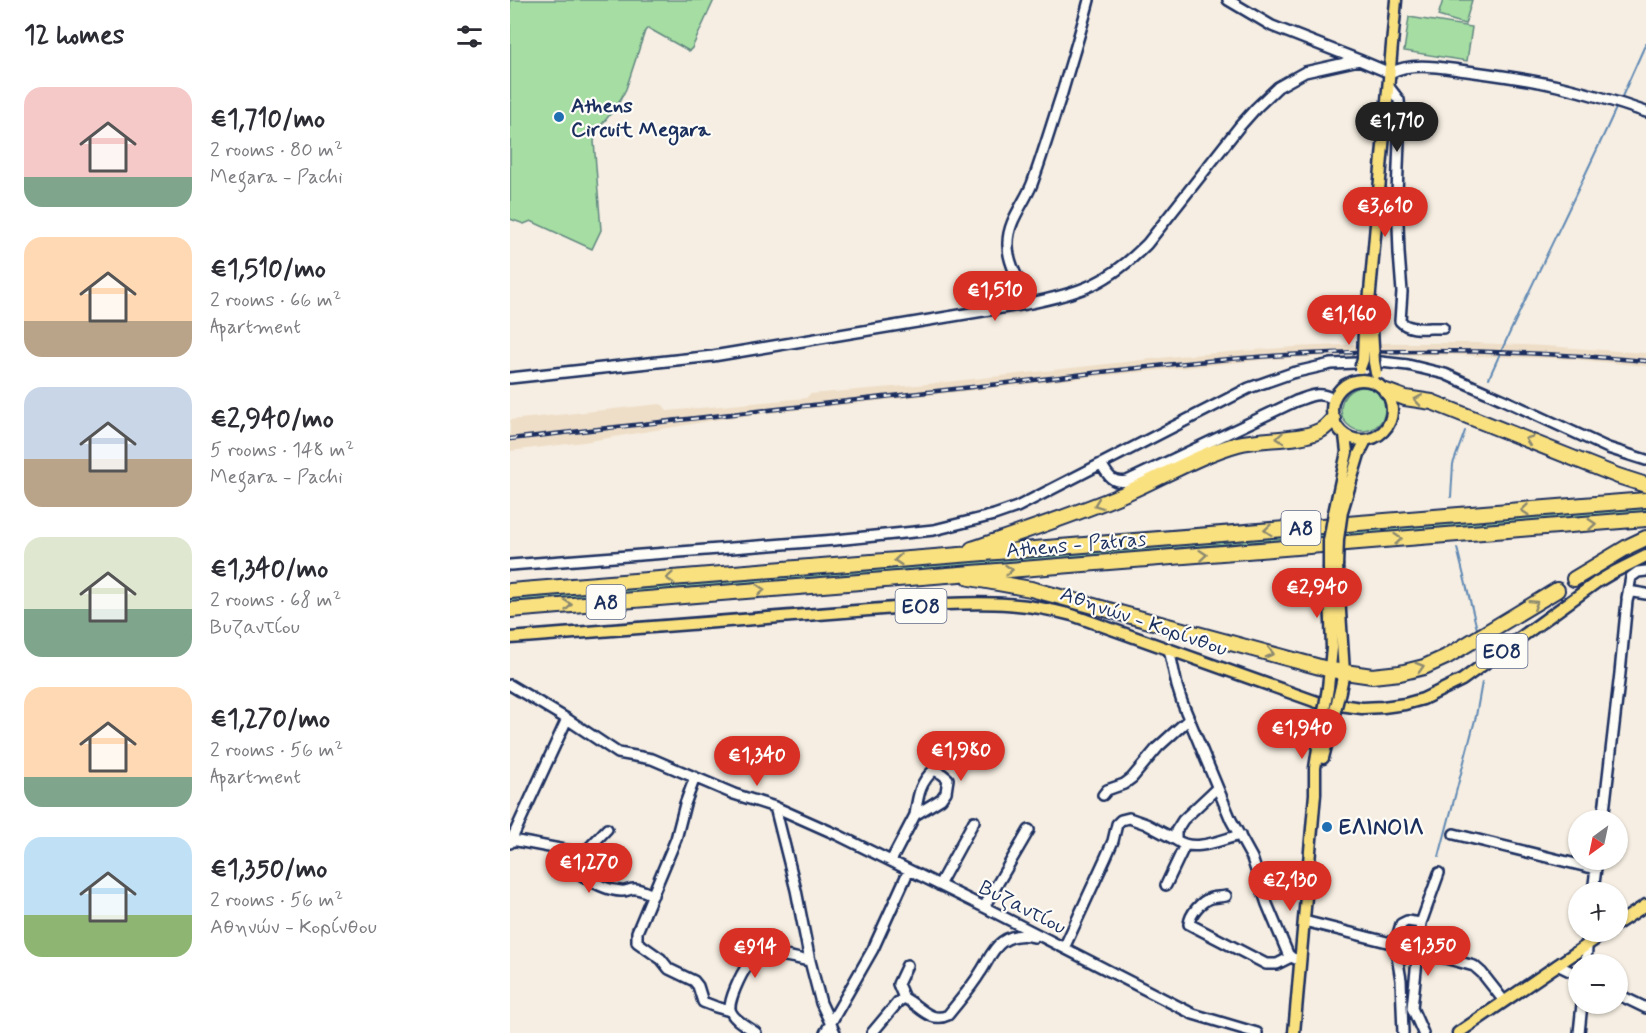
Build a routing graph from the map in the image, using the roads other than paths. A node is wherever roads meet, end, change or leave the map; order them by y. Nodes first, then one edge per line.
1 (1089, 0) edge
2 (1228, 0) edge
3 (1396, 0) edge
4 (1359, 60) junction
5 (1390, 73) junction
6 (1389, 87) junction
7 (1646, 112) edge
8 (1030, 303) junction
9 (1443, 328) dead end
10 (1368, 330) junction
11 (510, 378) edge
12 (1354, 380) junction
13 (1384, 389) junction
14 (1333, 399) junction
15 (1333, 419) junction
16 (1345, 435) junction
17 (1366, 440) junction
18 (1646, 460) edge
19 (1102, 465) junction
20 (1646, 485) edge
21 (1646, 500) edge
22 (1338, 512) junction
23 (1646, 519) edge
24 (1646, 538) edge
25 (956, 555) junction
26 (1646, 556) edge
27 (510, 565) edge
28 (1646, 571) edge
29 (951, 575) junction
30 (1574, 579) dead end
31 (1557, 590) dead end
32 (510, 591) edge
33 (1646, 594) edge
34 (1627, 601) junction
35 (510, 610) edge
36 (510, 638) edge
37 (1169, 649) junction
38 (1337, 671) junction
39 (1363, 676) junction
40 (510, 685) edge
41 (1334, 690) junction
42 (567, 718) junction
43 (1189, 719) junction
44 (694, 777) junction
45 (1217, 788) junction
46 (1103, 795) dead end
47 (775, 807) junction
48 (1604, 810) edge
49 (915, 816) junction
50 (974, 821) dead end
51 (608, 829) dead end
52 (1029, 830) dead end
53 (1454, 834) dead end
54 (1240, 835) junction
55 (1176, 840) junction
56 (511, 841) edge
57 (1185, 845) junction
58 (555, 848) junction
59 (1568, 859) edge
60 (891, 861) junction
61 (909, 870) junction
62 (1439, 873) dead end
63 (939, 885) junction
64 (1166, 885) dead end
65 (653, 896) junction
66 (1226, 896) dead end
67 (1646, 904) edge
68 (984, 907) junction
69 (1628, 916) edge
70 (1304, 921) junction
71 (1421, 923) junction
72 (1053, 942) junction
73 (1587, 942) edge
74 (1591, 942) edge
75 (1395, 944) junction
76 (1587, 945) junction
77 (1064, 948) junction
78 (1418, 950) junction
79 (1587, 954) edge
80 (1296, 959) junction
81 (810, 961) junction
82 (908, 965) dead end
83 (1557, 965) junction
84 (1568, 970) edge
85 (904, 998) junction
86 (1628, 999) edge
87 (1504, 1001) junction
88 (1646, 1008) edge
89 (730, 1011) junction
90 (1581, 1014) edge
91 (831, 1023) junction
92 (756, 1033) edge
93 (825, 1033) edge
94 (835, 1033) edge
95 (873, 1033) edge
96 (1257, 1033) edge
97 (1294, 1033) edge
98 (1403, 1033) edge
99 (1423, 1033) edge
100 (1458, 1033) edge
101 (1579, 1033) edge

1 - 8 street
2 - 4 street
3 - 5 main road
4 - 5 street
4 - 8 street
5 - 6 main road
5 - 7 street
6 - 9 street
6 - 10 main road
8 - 11 street
10 - 12 main road, bridge
10 - 13 main road, bridge
12 - 13 main road
12 - 14 main road
13 - 17 main road
20 -> 13 highway
14 - 15 main road
14 - 19 street
15 - 16 main road
15 -> 25 highway
16 - 17 main road
16 - 22 main road
17 - 22 main road
18 - 19 street
19 - 27 street
21 -> 25 highway, Athens - Patras / Α8
22 - 38 main road, bridge
29 -> 23 highway, Athens - Patras / Α8
24 - 30 highway
25 -> 32 highway, Athens - Patras / Α8
26 - 37 main road, Αθηνών - Κορίνθου / ΕΟ8
28 - 34 street
35 -> 29 highway, Athens - Patras / Α8
29 -> 38 highway
39 -> 31 highway
33 - 34 street
34 - 48 street
36 - 37 main road, Αθηνών - Κορίνθου / ΕΟ8
37 - 43 street
38 - 39 highway
38 - 41 main road
39 - 41 highway
40 - 42 street, Βυζαντίου
41 - 70 main road, bridge
42 - 44 street, Βυζαντίου
42 - 56 street
43 - 45 street
43 - 46 street
44 - 47 street, Βυζαντίου
44 - 65 street
45 - 54 street
45 - 55 street
47 - 60 street, Βυζαντίου
47 - 81 street
49 - 49 street
49 - 60 street
50 - 63 street
51 - 58 street
52 - 68 street
53 - 59 street
54 - 57 street
54 - 80 street
55 - 57 street
55 - 77 street
56 - 58 street
57 - 64 street
58 - 65 street
60 - 61 street, Βυζαντίου
61 - 63 street, Βυζαντίου
61 - 91 street
62 - 71 street
63 - 68 street, Βυζαντίου
65 - 89 street
66 - 80 street
67 - 69 main road
68 - 72 street, Βυζαντίου
70 - 75 street
70 - 80 main road
71 - 75 street
71 - 78 street
72 - 77 street, Βυζαντίου
72 - 85 street
73 - 76 street
74 - 76 main road
75 - 78 street
75 - 98 street
76 - 79 street
76 - 83 main road
77 - 96 street, Βυζαντίου
78 - 87 street
78 - 99 street
80 - 97 main road
81 - 89 street
81 - 91 street
82 - 85 street
83 - 84 street
83 - 87 main road
85 - 95 street
86 - 88 street
87 - 100 main road
89 - 92 street
90 - 101 street
91 - 93 street
91 - 94 street

